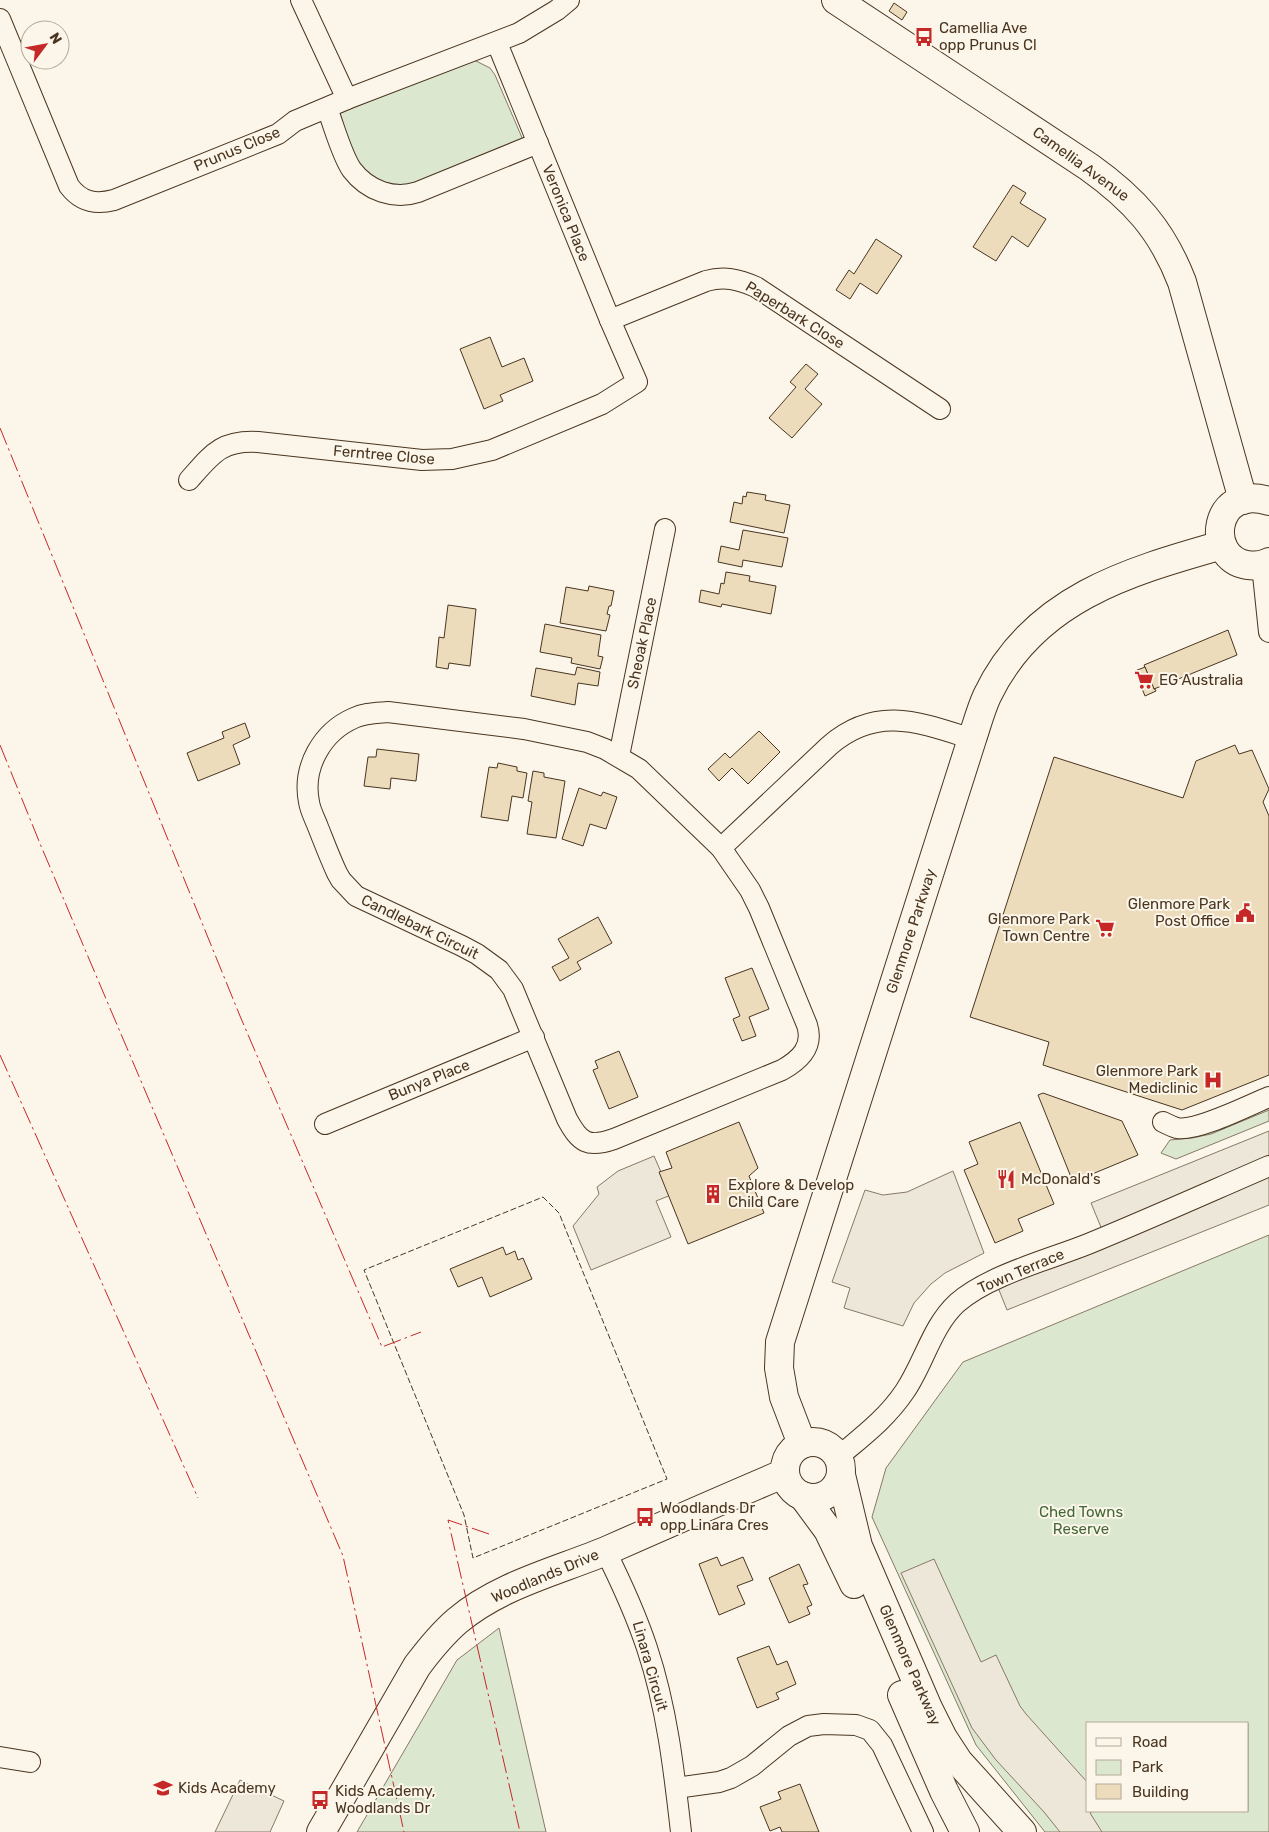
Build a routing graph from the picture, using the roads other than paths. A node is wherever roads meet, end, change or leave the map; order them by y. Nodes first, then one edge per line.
1 (301, 0) edge
2 (569, 0) edge
3 (836, 0) edge
4 (0, 20) edge
5 (497, 43) junction
6 (347, 99) junction
7 (327, 108) junction
8 (538, 143) junction
9 (610, 320) junction
10 (637, 382) joint
11 (940, 409) dead end
12 (189, 480) dead end
13 (1256, 501) edge
14 (666, 529) dead end
15 (1222, 545) junction
16 (1266, 564) edge
17 (1269, 632) edge
18 (972, 739) junction
19 (619, 756) junction
20 (721, 848) junction
21 (534, 1037) junction
22 (1269, 1096) edge
23 (1163, 1122) dead end
24 (325, 1124) dead end
25 (1269, 1166) edge
26 (802, 1444) junction
27 (839, 1466) junction
28 (785, 1472) junction
29 (804, 1496) junction
30 (605, 1550) junction
31 (0, 1757) edge
32 (30, 1762) dead end
33 (676, 1788) junction
34 (321, 1832) edge
35 (681, 1832) edge
36 (923, 1832) edge
37 (965, 1832) edge
38 (1022, 1832) edge

1 - 6 street
2 - 5 street, Prunus Close
3 - 13 main road, Camellia Avenue
4 - 7 street, Prunus Close
5 - 6 street, Prunus Close
5 - 8 street, Veronica Place
6 - 7 street, Prunus Close
7 - 8 street
8 - 9 street, Veronica Place
9 - 10 street, Veronica Place
9 - 11 street, Paperbark Close
10 - 12 street, Ferntree Close
13 - 15 main road
14 - 19 street, Sheoak Place
15 - 16 main road
15 - 18 main road, Glenmore Parkway
16 - 17 street
18 - 20 street
18 - 26 main road, Glenmore Parkway
19 - 20 street, Candlebark Circuit
19 - 21 street, Candlebark Circuit
20 - 21 street, Candlebark Circuit
21 - 24 street, Bunya Place
22 - 23 street
25 - 27 street, Town Terrace
26 - 27 main road
26 - 28 main road
27 - 29 main road
27 - 38 main road, Glenmore Parkway
28 - 29 main road
28 - 30 main road, Woodlands Drive
29 - 37 main road, Glenmore Parkway
30 - 33 street, Linara Circuit
30 - 34 main road, Woodlands Drive
31 - 32 street
33 - 35 street, Linara Circuit
33 - 36 street

